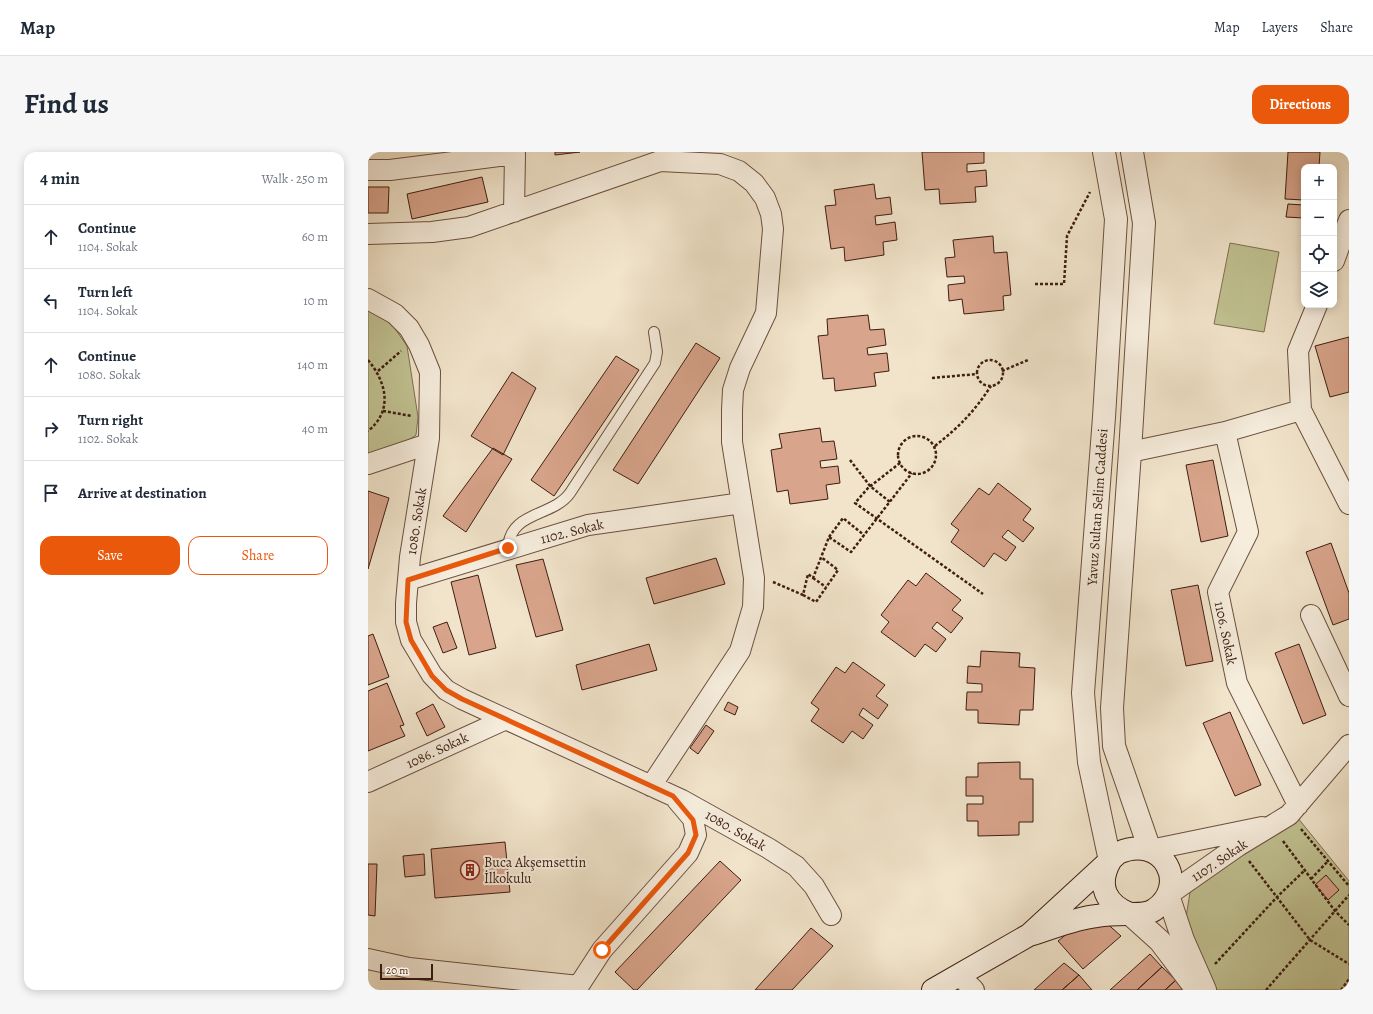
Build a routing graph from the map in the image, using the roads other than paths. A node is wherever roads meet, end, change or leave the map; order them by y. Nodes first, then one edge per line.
1 (1104, 152) edge
2 (1132, 152) edge
3 (515, 153) edge
4 (368, 170) edge
5 (514, 212) junction
6 (1349, 220) edge
7 (368, 234) edge
8 (1337, 253) edge
9 (368, 299) edge
10 (1316, 308) edge
11 (654, 332) dead end
12 (1301, 410) junction
13 (1225, 432) junction
14 (428, 444) junction
15 (1130, 452) junction
16 (368, 464) edge
17 (742, 503) junction
18 (1349, 504) edge
19 (508, 548) junction
20 (408, 580) junction
21 (1311, 615) dead end
22 (1349, 696) edge
23 (506, 719) junction
24 (1349, 745) edge
25 (368, 782) edge
26 (651, 786) junction
27 (673, 796) junction
28 (1294, 810) junction
29 (1272, 826) junction
30 (1150, 850) junction
31 (1110, 861) junction
32 (1168, 895) junction
33 (1130, 914) junction
34 (831, 915) dead end
35 (1029, 935) junction
36 (368, 959) edge
37 (967, 983) edge
38 (1201, 986) edge
39 (578, 988) edge
40 (933, 990) edge

1 - 31 street, Yavuz Sultan Selim Caddesi
2 - 15 street, Yavuz Sultan Selim Caddesi
3 - 4 street
3 - 5 street
5 - 7 street
5 - 17 street
6 - 8 street
9 - 14 street, 1080. Sokak
10 - 12 street
11 - 19 lane
12 - 13 street
12 - 18 street
13 - 15 street
13 - 28 street, 1106. Sokak
14 - 16 street
14 - 20 street, 1080. Sokak
15 - 30 street, Yavuz Sultan Selim Caddesi
17 - 19 street, 1102. Sokak
17 - 26 street
19 - 20 street, 1102. Sokak
20 - 23 street, 1080. Sokak
21 - 22 street
23 - 25 street, 1086. Sokak
23 - 26 street, 1080. Sokak
24 - 28 street, 1107. Sokak
26 - 27 street, 1080. Sokak
27 - 34 street, 1080. Sokak
27 - 39 street
28 - 29 street, 1107. Sokak
29 - 30 street, 1107. Sokak
29 - 32 street, 1107. Sokak
30 - 31 street
30 - 32 street
31 - 33 street
31 - 35 street
32 - 33 street
32 - 38 street
33 - 35 street
33 - 38 street
35 - 37 street
36 - 39 street
37 - 40 street

